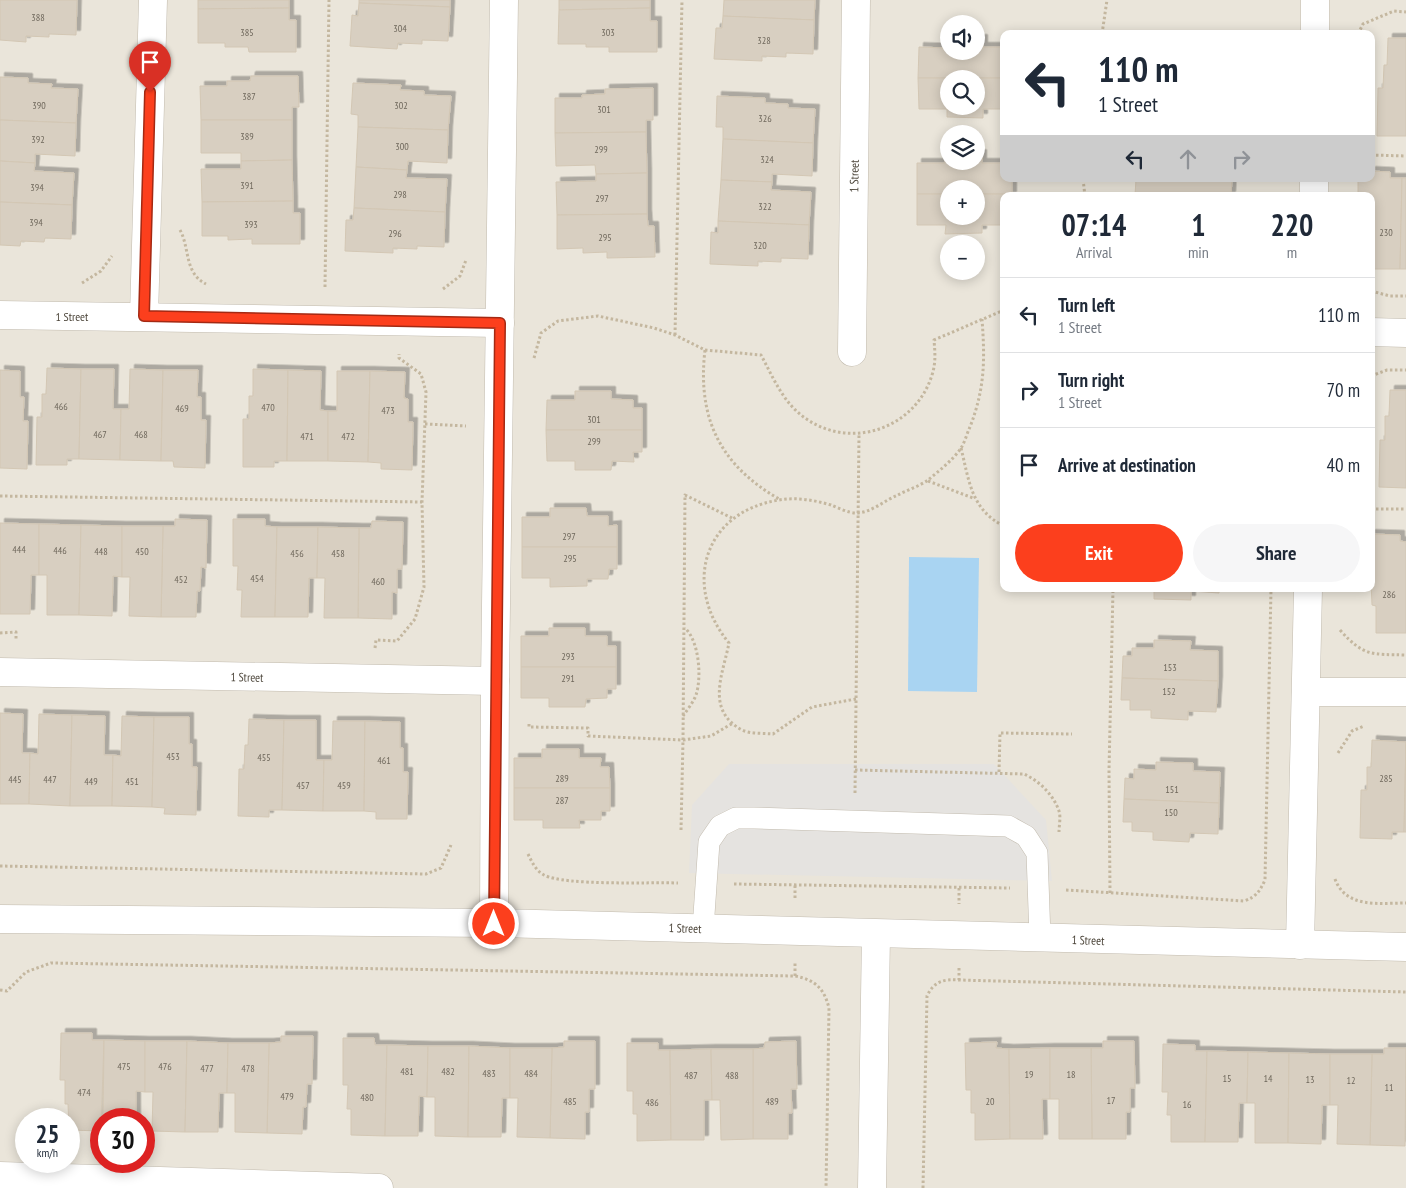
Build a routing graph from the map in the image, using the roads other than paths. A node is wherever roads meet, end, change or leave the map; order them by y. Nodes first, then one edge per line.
1 (153, 0) edge
2 (504, 0) edge
3 (856, 0) edge
4 (1315, 0) edge
5 (1315, 30) edge
6 (0, 315) edge
7 (144, 316) junction
8 (500, 323) junction
9 (1375, 332) edge
10 (1406, 333) edge
11 (852, 352) dead end
12 (1308, 592) edge
13 (0, 672) edge
14 (495, 681) junction
15 (1306, 692) junction
16 (1406, 692) edge
17 (0, 919) edge
18 (494, 924) junction
19 (703, 929) junction
20 (876, 934) junction
21 (1040, 938) junction
22 (1300, 945) junction
23 (1406, 947) edge
24 (0, 1176) edge
25 (317, 1187) edge
26 (380, 1188) edge
27 (872, 1188) edge

1 - 7 street
2 - 8 street
3 - 11 street, 1 Street
4 - 5 street
6 - 7 street, 1 Street
7 - 8 street, 1 Street
8 - 14 street
9 - 10 street
12 - 15 street
13 - 14 street, 1 Street
14 - 18 street
15 - 16 street
15 - 22 street
17 - 18 street, 1 Street
18 - 19 street, 1 Street
19 - 20 street, 1 Street
19 - 21 lane
20 - 21 street, 1 Street
20 - 27 street
21 - 22 street, 1 Street
22 - 23 street, 1 Street
24 - 25 street
25 - 26 street

